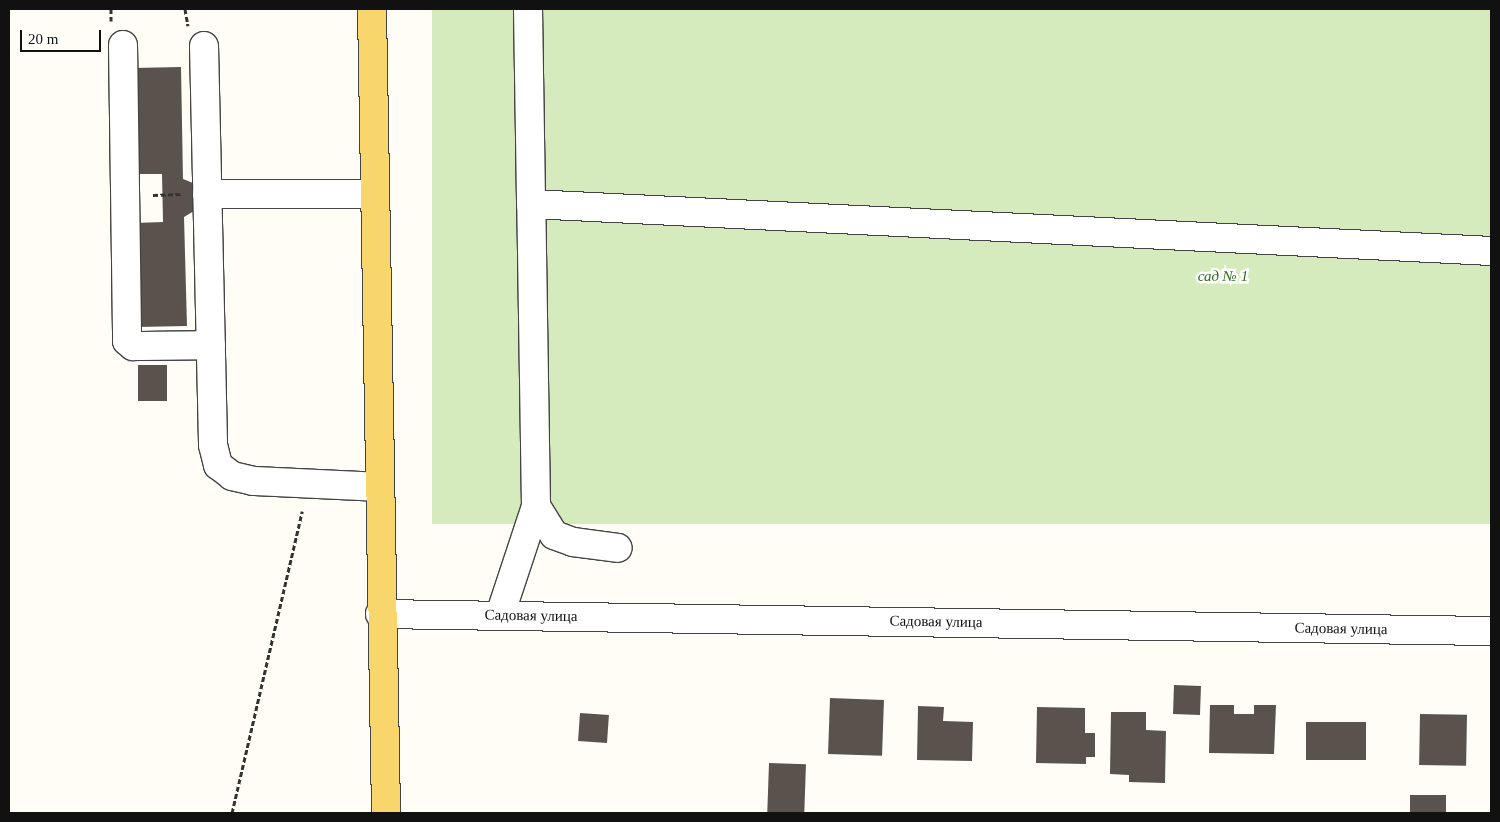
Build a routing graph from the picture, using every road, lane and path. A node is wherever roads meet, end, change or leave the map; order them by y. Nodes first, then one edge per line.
1 (372, 9) edge
2 (528, 9) edge
3 (123, 45) dead end
4 (204, 46) dead end
5 (207, 194) junction
6 (375, 194) junction
7 (124, 195) junction
8 (531, 204) junction
9 (1491, 250) edge
10 (211, 345) junction
11 (308, 484) junction
12 (378, 487) junction
13 (536, 506) junction
14 (618, 548) dead end
15 (380, 614) junction
16 (500, 616) junction
17 (1491, 631) edge
18 (232, 813) edge
19 (386, 813) edge

1 - 6 main road
2 - 8 street
3 - 7 street
4 - 5 street
5 - 6 street
5 - 7 path
5 - 10 street
6 - 12 main road
7 - 10 street
8 - 9 street
8 - 13 street
10 - 11 street
11 - 12 street
11 - 18 path
12 - 15 main road
13 - 14 street
13 - 16 street
15 - 16 street, Садовая улица
15 - 19 main road
16 - 17 street, Садовая улица

